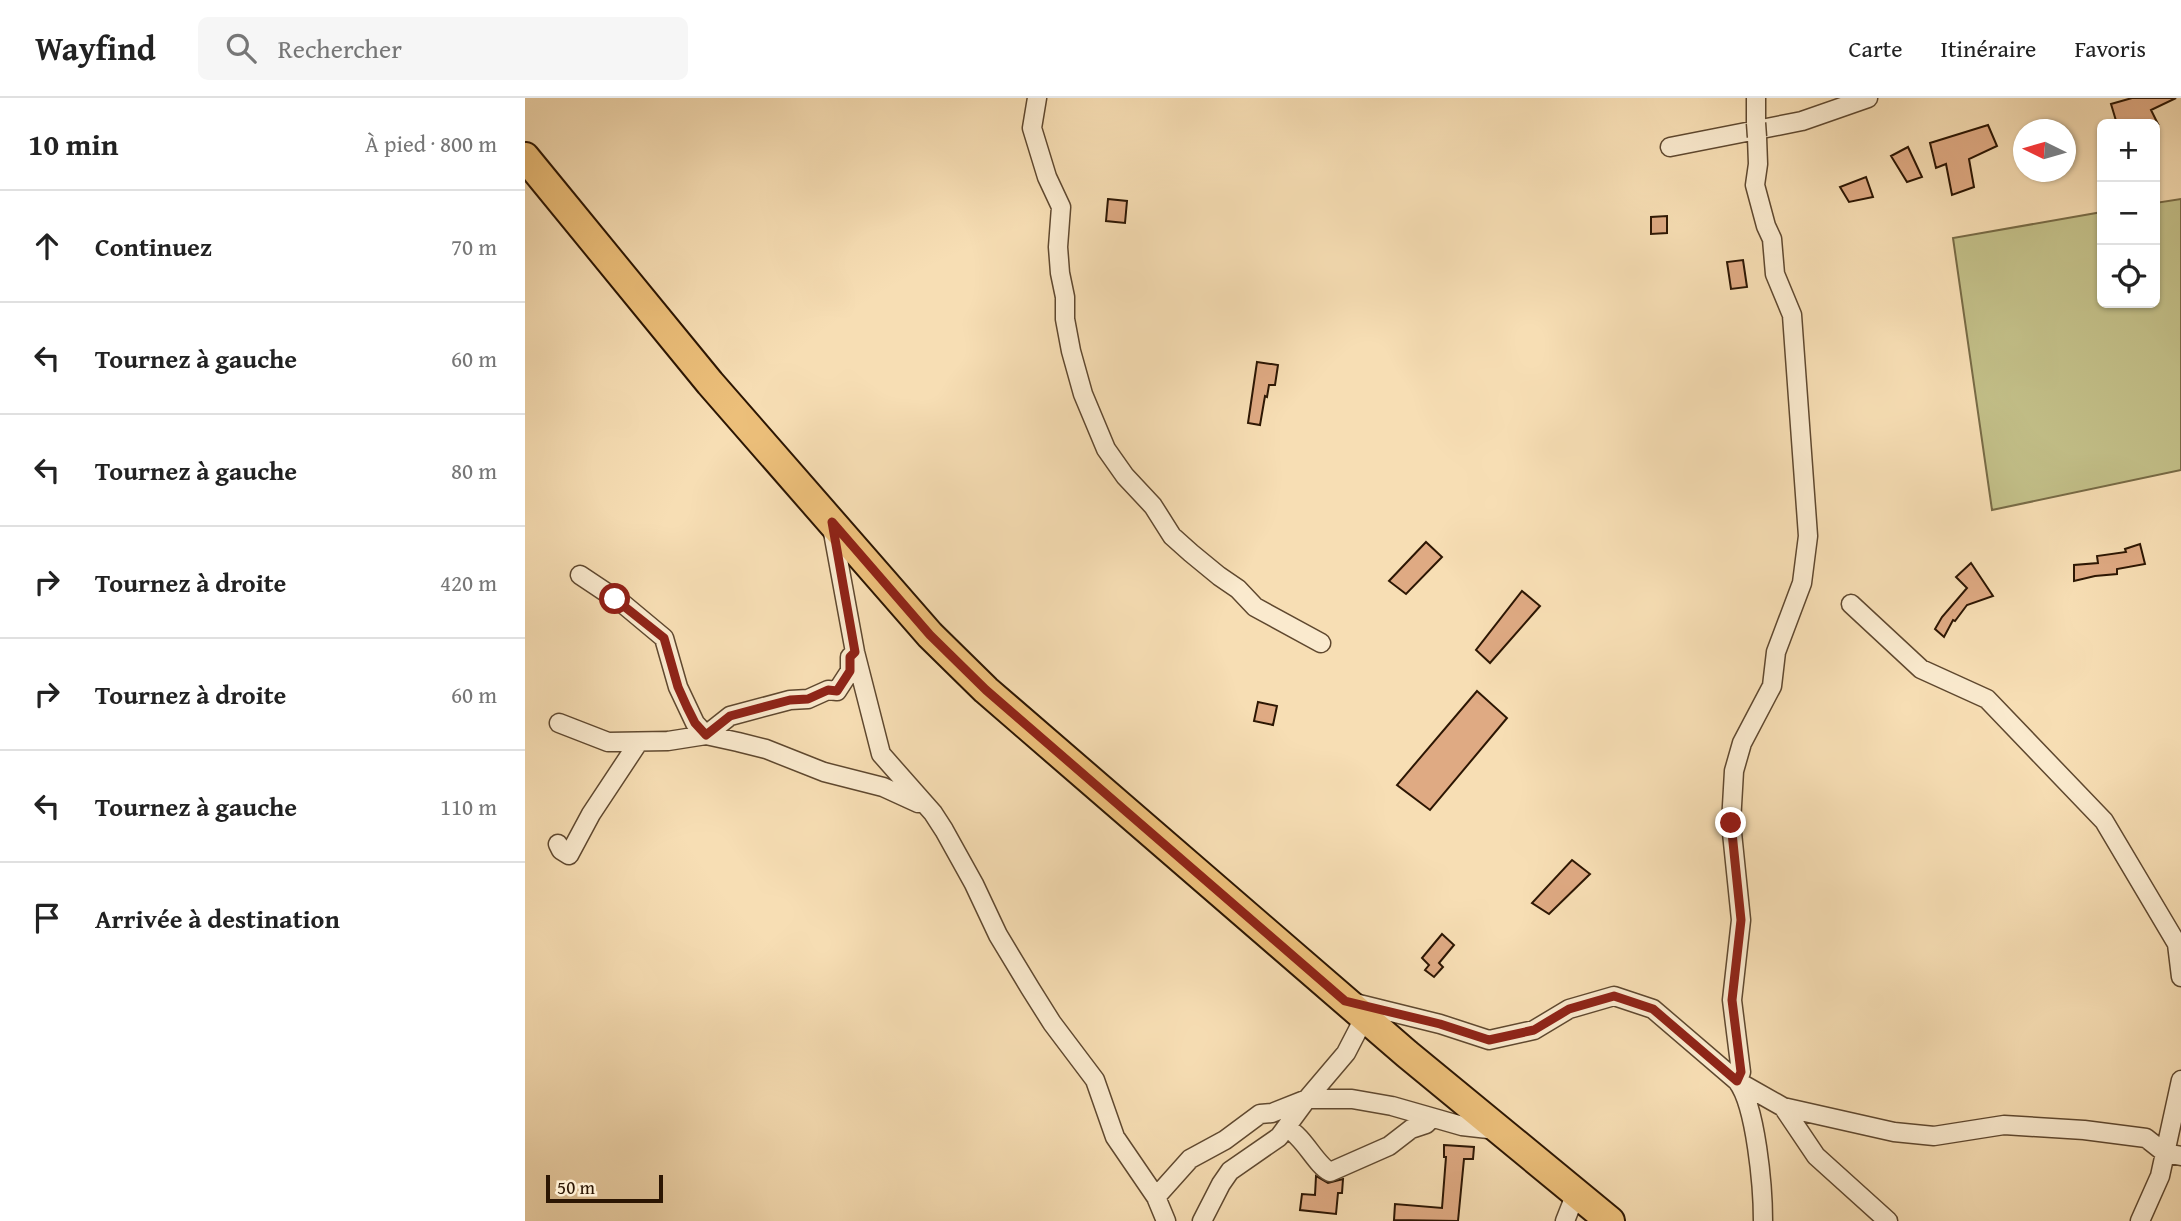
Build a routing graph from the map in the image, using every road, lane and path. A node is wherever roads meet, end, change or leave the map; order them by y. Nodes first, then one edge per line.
1 (1038, 98) edge
2 (1756, 98) edge
3 (1868, 98) edge
4 (1670, 147) dead end
5 (525, 158) edge
6 (832, 522) junction
7 (580, 575) dead end
8 (1851, 604) dead end
9 (1321, 643) dead end
10 (855, 652) junction
11 (559, 723) dead end
12 (706, 735) junction
13 (638, 743) junction
14 (933, 813) junction
15 (558, 844) dead end
16 (2181, 977) edge
17 (1356, 1010) junction
18 (2181, 1080) edge
19 (1737, 1081) junction
20 (1307, 1099) junction
21 (1783, 1107) junction
22 (1432, 1118) junction
23 (1287, 1128) junction
24 (1500, 1131) junction
25 (2173, 1155) edge
26 (1576, 1193) junction
27 (1156, 1197) junction
28 (1167, 1221) edge
29 (1202, 1221) edge
30 (1565, 1221) edge
31 (1610, 1221) edge
32 (1763, 1221) edge
33 (1888, 1221) edge
34 (2140, 1221) edge

1 - 9 street
2 - 19 street
3 - 4 street
5 - 6 main road
6 - 10 street
6 - 17 main road
7 - 12 street
8 - 16 street
10 - 12 street
10 - 14 street
11 - 13 street
12 - 13 street
12 - 14 street
13 - 15 street
14 - 27 street
17 - 19 street
17 - 20 street
17 - 24 main road
18 - 25 street
19 - 21 street
19 - 32 street
20 - 22 street
20 - 23 street
20 - 27 street
21 - 25 street
21 - 33 street
22 - 23 street
22 - 24 street
23 - 29 street
24 - 26 main road
25 - 34 street
26 - 30 street
26 - 31 main road
27 - 28 street

